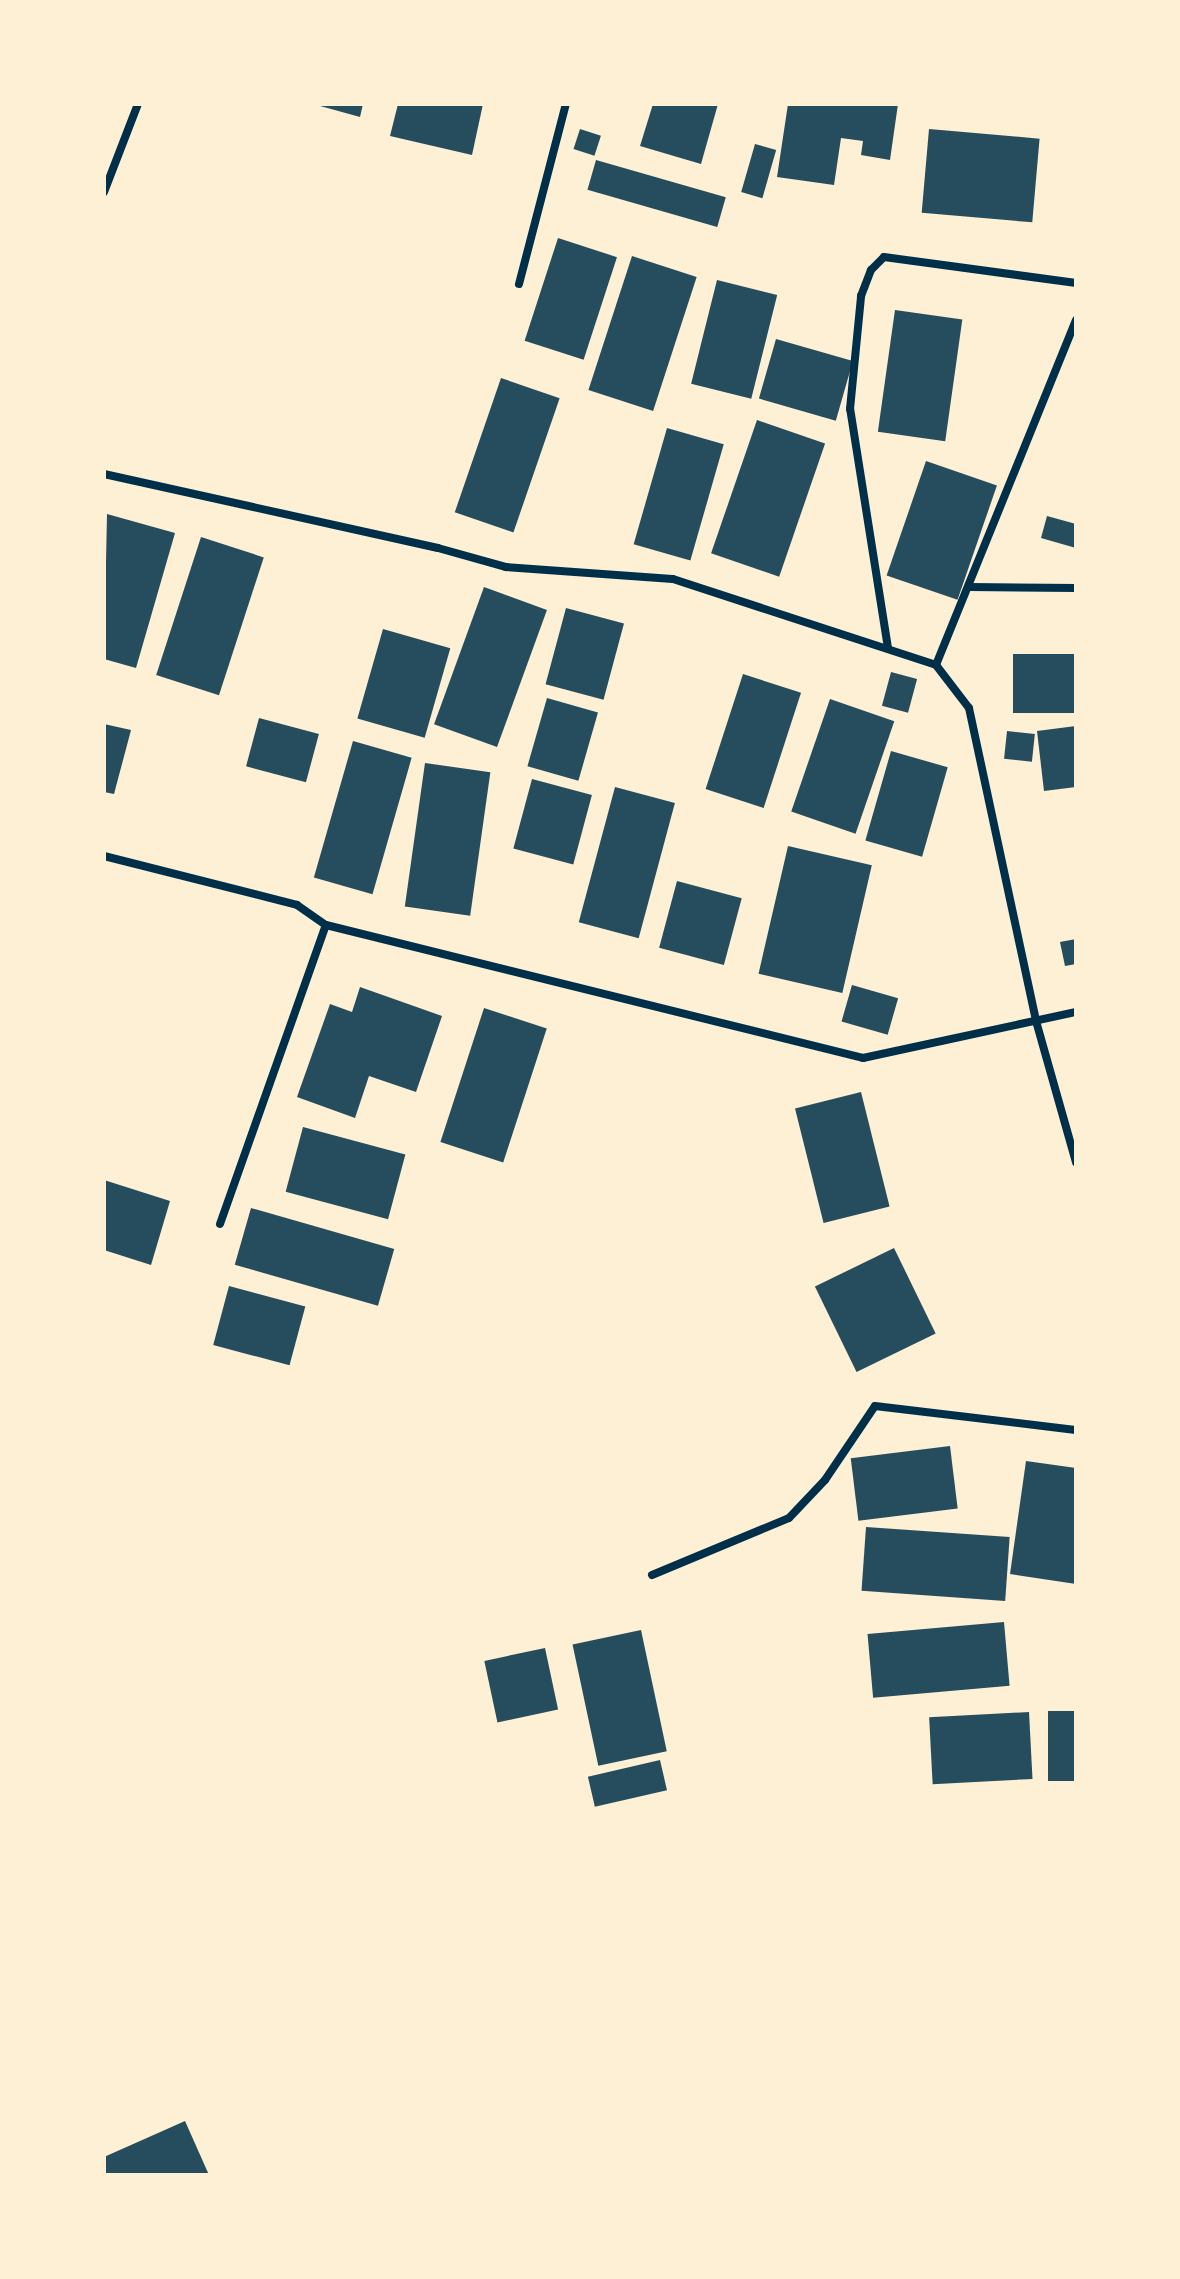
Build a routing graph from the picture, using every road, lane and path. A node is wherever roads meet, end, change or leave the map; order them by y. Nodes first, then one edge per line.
1 (138, 104) edge
2 (566, 104) edge
3 (104, 192) edge
4 (1076, 283) edge
5 (519, 284) dead end
6 (1076, 320) edge
7 (104, 474) edge
8 (969, 587) junction
9 (1076, 588) edge
10 (888, 648) junction
11 (936, 665) junction
12 (104, 856) edge
13 (326, 925) junction
14 (1076, 1012) edge
15 (1036, 1021) junction
16 (1076, 1162) edge
17 (220, 1224) dead end
18 (1076, 1430) edge
19 (652, 1575) dead end

1 - 3 street
2 - 5 street
4 - 10 street
6 - 8 street
7 - 10 street
8 - 9 street
8 - 11 street
10 - 11 street
11 - 15 street
12 - 13 street
13 - 15 street
13 - 17 street
14 - 15 street
15 - 16 street
18 - 19 street

